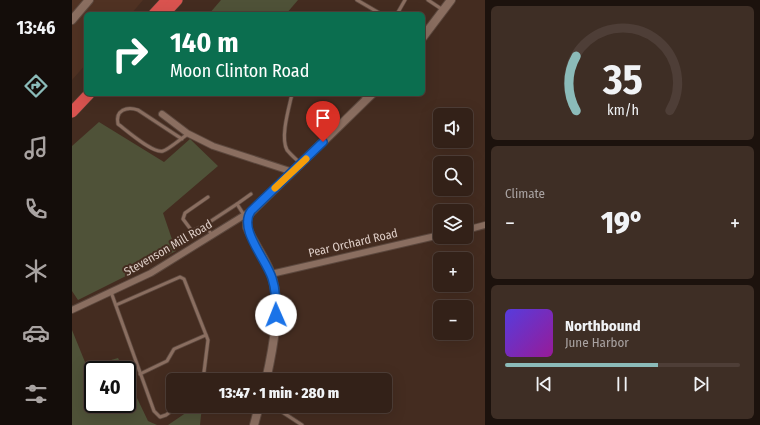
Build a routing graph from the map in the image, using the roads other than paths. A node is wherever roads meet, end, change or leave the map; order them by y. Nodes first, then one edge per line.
1 (89, 0) edge
2 (168, 0) edge
3 (177, 0) edge
4 (357, 0) edge
5 (405, 0) edge
6 (428, 0) edge
7 (451, 0) edge
8 (443, 10) junction
9 (156, 12) edge
10 (166, 12) edge
11 (378, 12) edge
12 (398, 12) edge
13 (72, 20) edge
14 (425, 33) edge
15 (84, 88) edge
16 (87, 96) edge
17 (292, 96) edge
18 (367, 96) edge
19 (72, 101) edge
20 (72, 112) edge
21 (162, 114) dead end
22 (188, 134) junction
23 (182, 139) junction
24 (301, 164) junction
25 (293, 172) junction
26 (251, 194) dead end
27 (208, 197) dead end
28 (237, 204) junction
29 (248, 213) junction
30 (205, 225) junction
31 (485, 225) edge
32 (473, 228) edge
33 (212, 235) junction
34 (433, 237) edge
35 (271, 274) junction
36 (111, 292) junction
37 (116, 305) junction
38 (72, 310) edge
39 (206, 335) junction
40 (204, 373) edge
41 (267, 373) edge
42 (140, 374) junction
43 (169, 413) edge
44 (257, 413) edge
45 (284, 413) edge
46 (254, 425) edge
47 (302, 425) edge

1 - 13 street
2 - 9 highway
3 - 10 highway
4 - 11 lane
5 - 12 lane
6 - 8 lane
7 - 8 street
8 - 14 street
15 - 19 highway
16 - 20 highway
17 - 24 lane
18 - 24 street
21 - 22 street
22 - 23 lane
22 - 25 street
23 - 23 lane
24 - 25 street
25 - 29 street
26 - 28 lane
27 - 30 lane
28 - 29 lane
28 - 30 lane
29 - 33 street, Stevenson Mill Road
29 - 35 street
30 - 33 lane
31 - 32 street
33 - 36 street, Stevenson Mill Road
34 - 35 street, Pear Orchard Road
35 - 41 street
36 - 37 lane
36 - 38 street, Stevenson Mill Road
37 - 39 lane
37 - 42 lane
39 - 40 lane
39 - 42 lane
42 - 43 lane
44 - 46 street
45 - 47 lane

